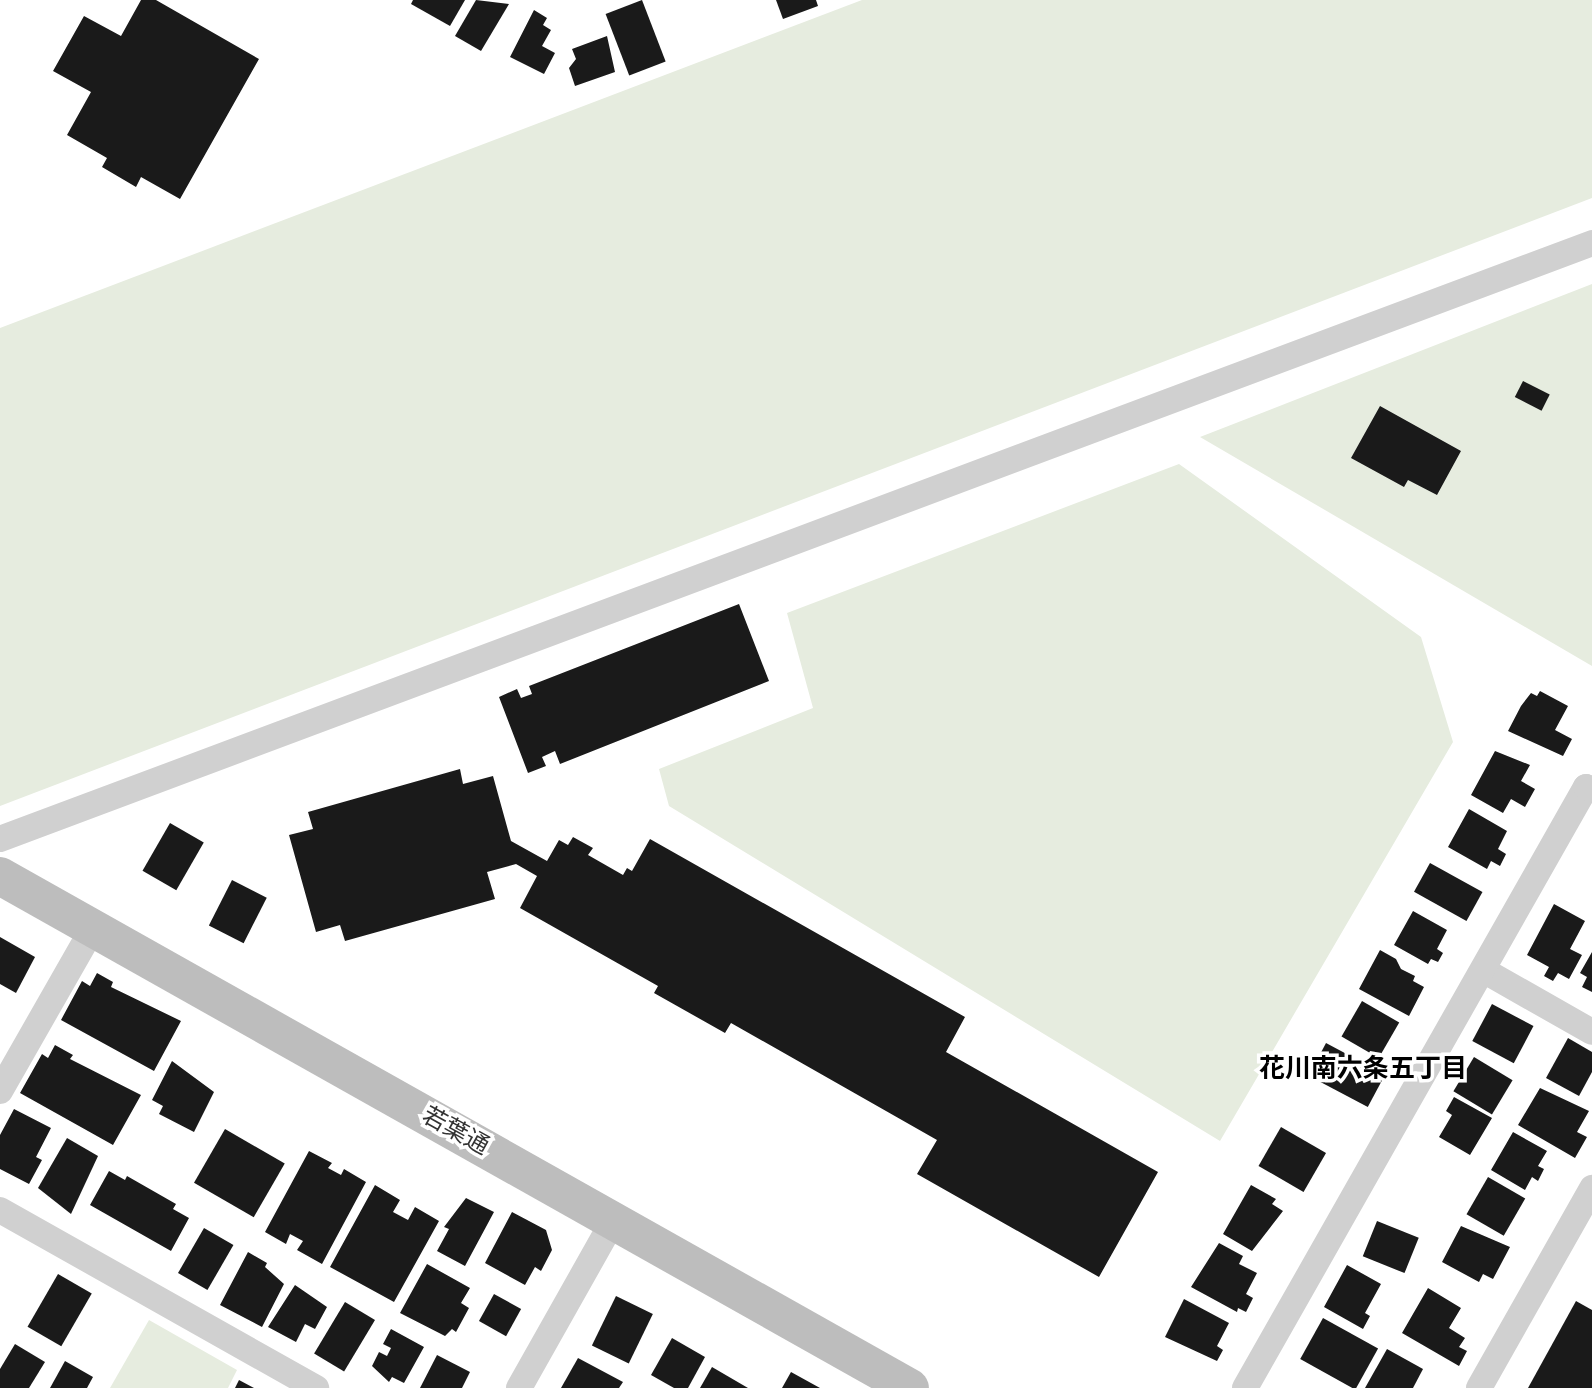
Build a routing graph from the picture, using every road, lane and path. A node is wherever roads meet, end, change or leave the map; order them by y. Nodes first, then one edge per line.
1 (1592, 243) edge
2 (1592, 790) edge
3 (0, 839) edge
4 (0, 876) edge
5 (93, 928) junction
6 (1483, 970) junction
7 (1592, 1032) edge
8 (0, 1091) edge
9 (1592, 1188) edge
10 (0, 1210) edge
11 (613, 1221) junction
12 (316, 1388) edge
13 (519, 1388) edge
14 (910, 1388) edge
15 (1245, 1388) edge
16 (1479, 1388) edge

1 - 3 street
2 - 6 street
4 - 5 street, 若葉通
5 - 8 street
5 - 11 street, 若葉通
6 - 7 street
6 - 15 street
9 - 16 street
10 - 12 street
11 - 13 street
11 - 14 street, 若葉通

